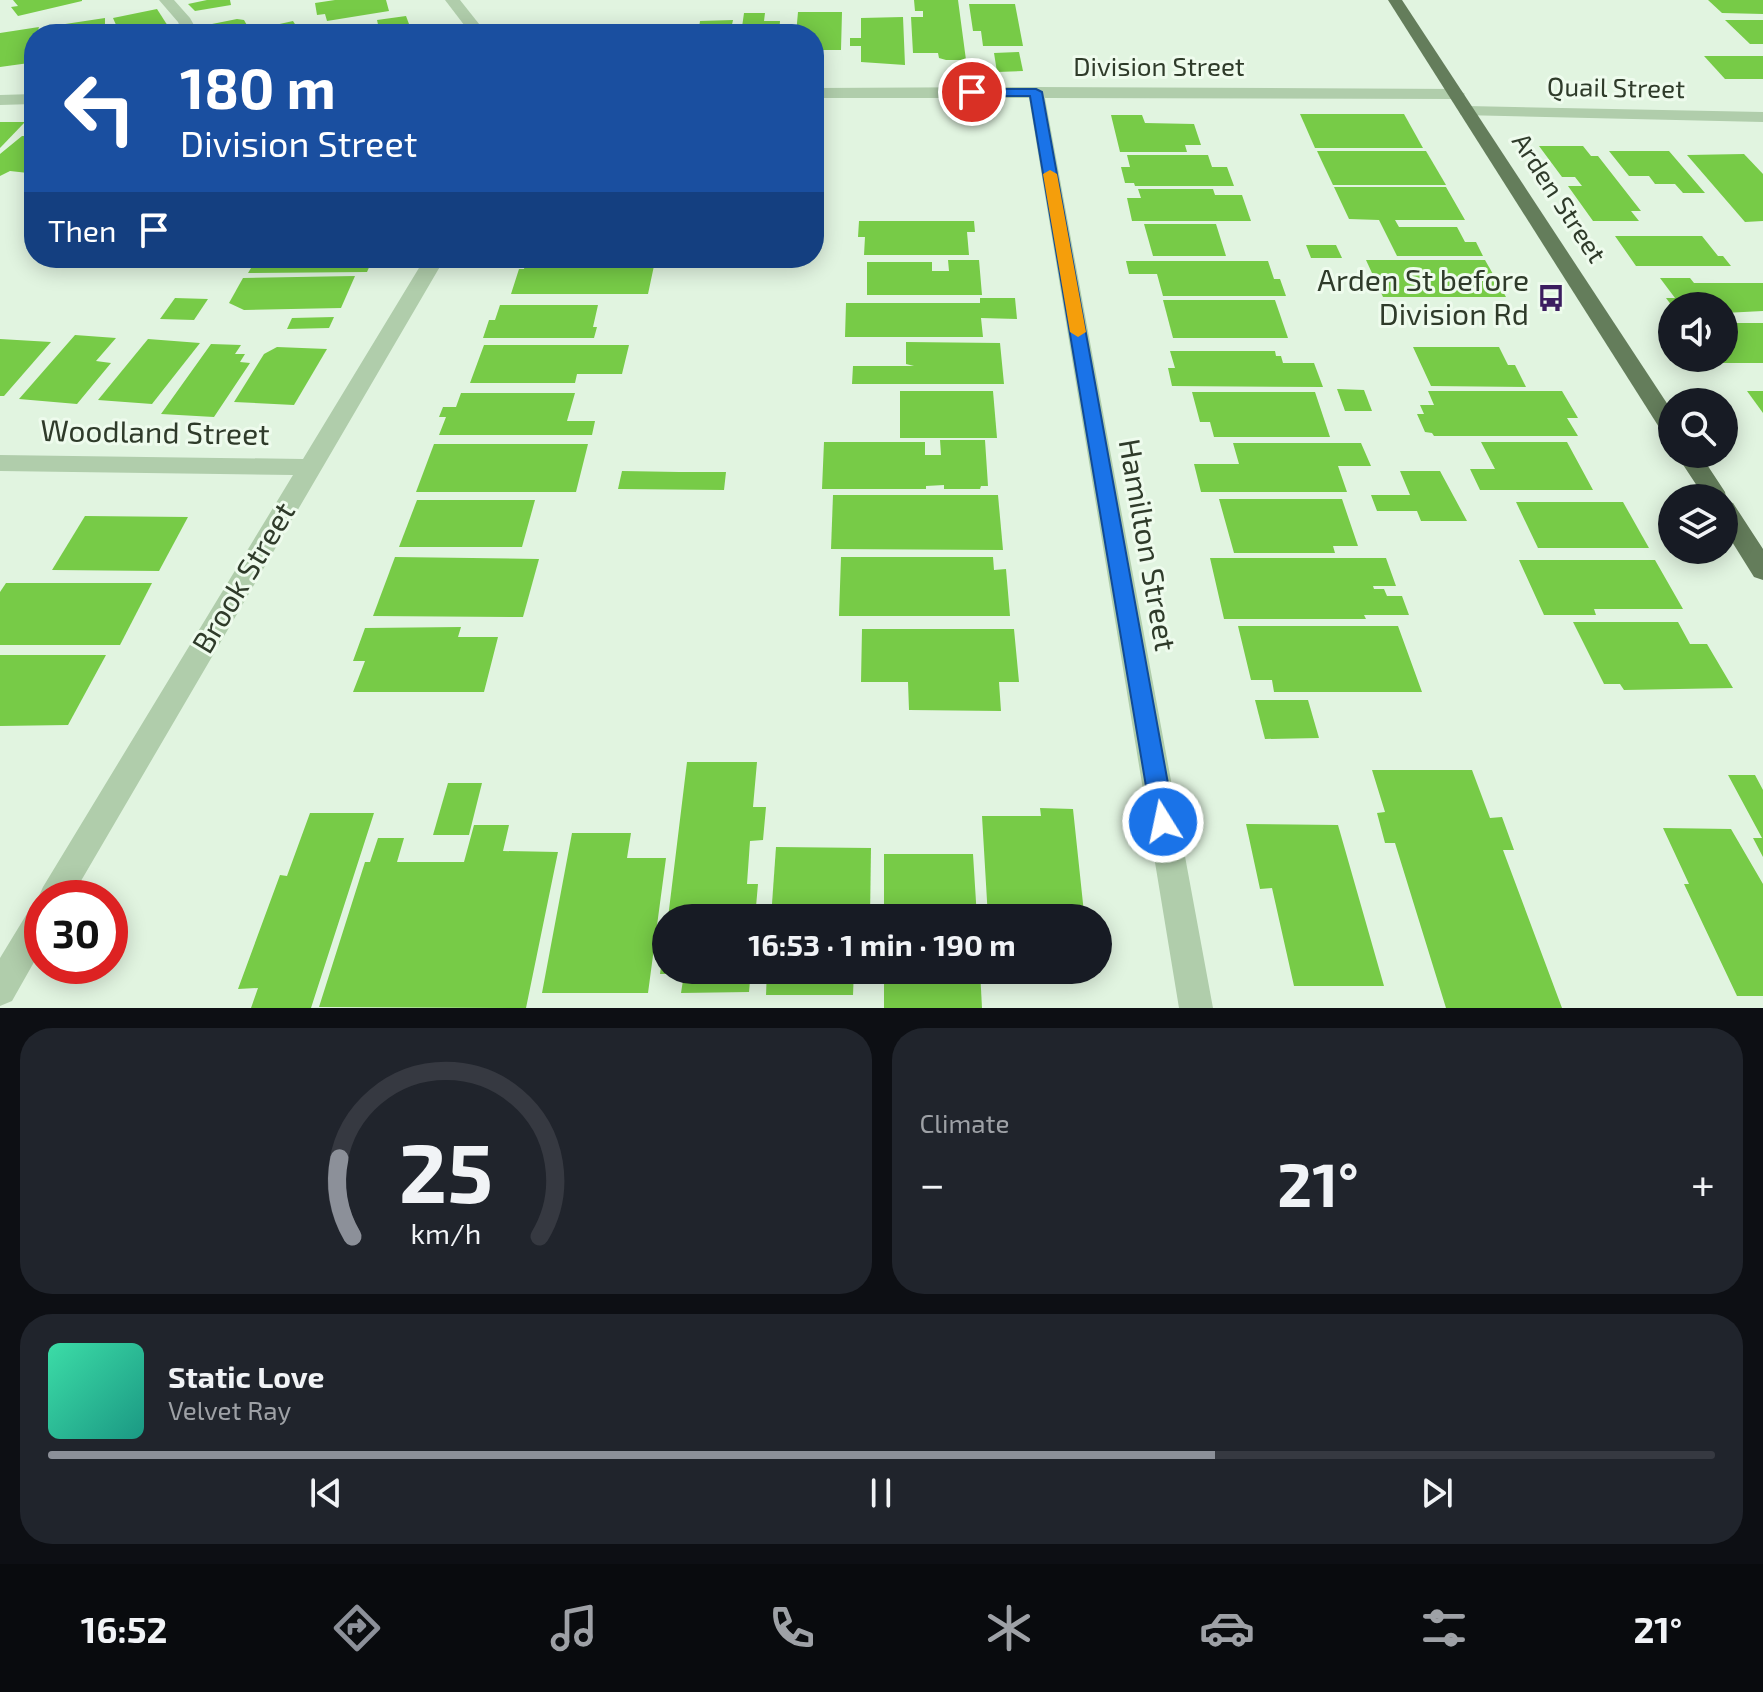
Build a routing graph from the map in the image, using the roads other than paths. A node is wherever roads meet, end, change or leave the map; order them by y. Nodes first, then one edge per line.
1 (166, 0) edge
2 (452, 0) edge
3 (1395, 0) edge
4 (186, 24) edge
5 (471, 24) edge
6 (1036, 92) junction
7 (824, 93) edge
8 (1457, 94) junction
9 (24, 99) edge
10 (0, 100) edge
11 (1467, 111) junction
12 (1763, 117) edge
13 (429, 268) edge
14 (1658, 407) edge
15 (0, 463) edge
16 (310, 467) junction
17 (1738, 531) edge
18 (1763, 570) edge
19 (65, 880) edge
20 (24, 948) edge
21 (0, 989) edge
22 (1196, 1008) edge

1 - 4 street
2 - 5 street
3 - 8 main road, Arden Street
6 - 7 street, Division Street
6 - 8 street, Division Street
6 - 22 street, Hamilton Street
8 - 11 main road, Arden Street
9 - 10 street
11 - 12 street, Quail Street
11 - 14 main road, Arden Street
13 - 16 street, Brook Street
15 - 16 street, Woodland Street
16 - 19 street, Brook Street
17 - 18 main road
20 - 21 street

